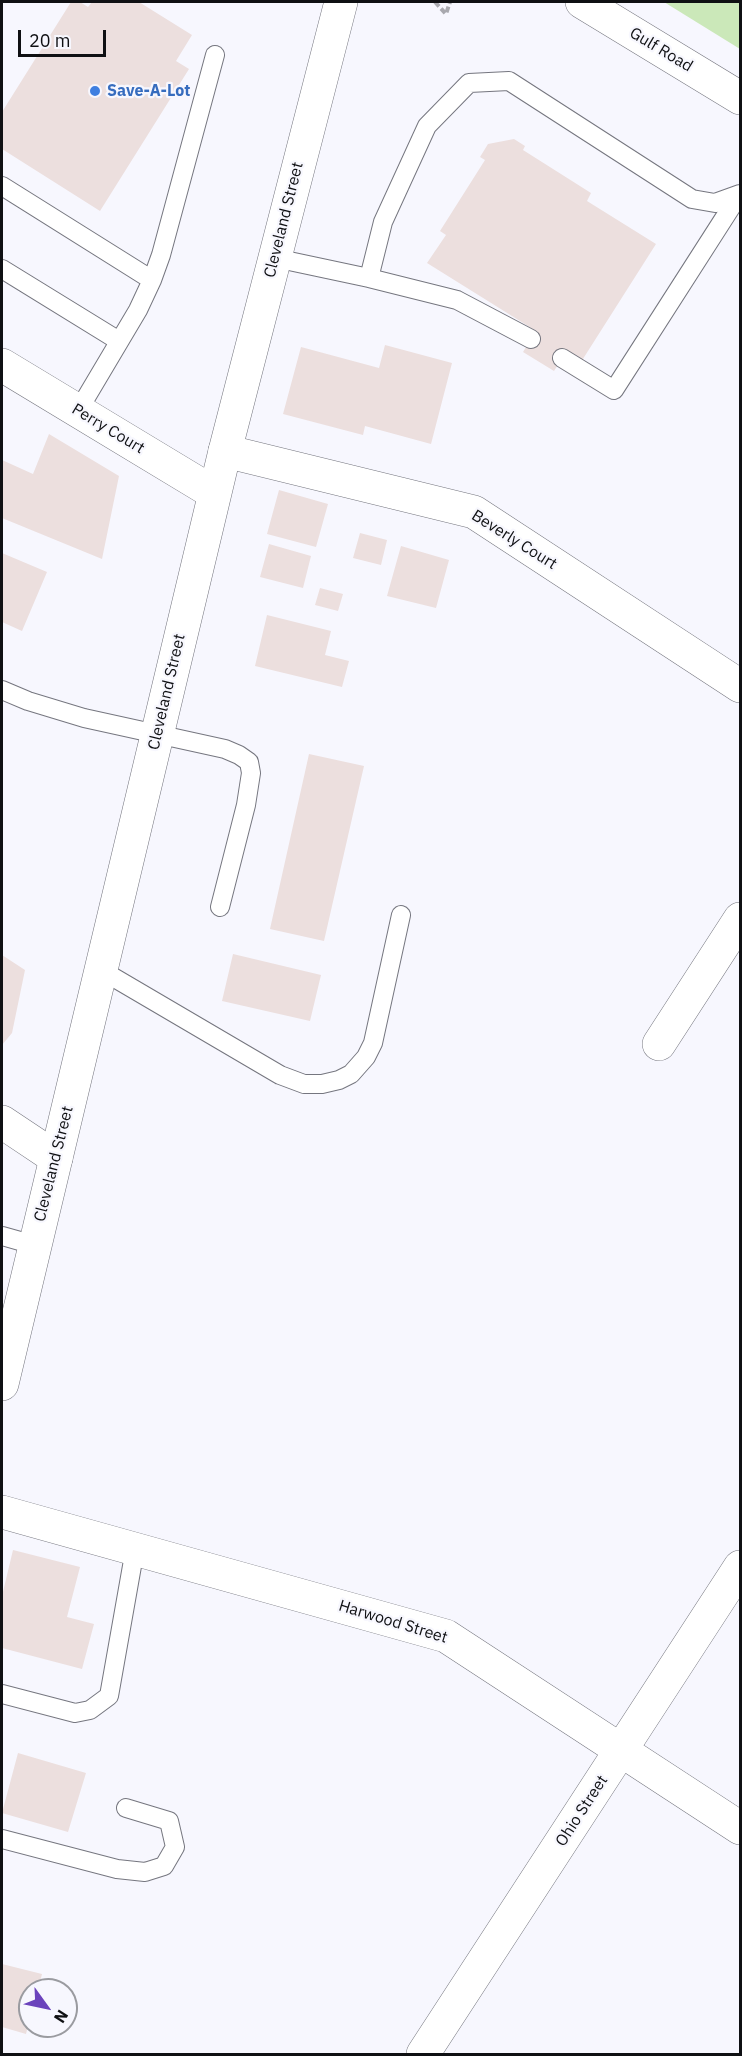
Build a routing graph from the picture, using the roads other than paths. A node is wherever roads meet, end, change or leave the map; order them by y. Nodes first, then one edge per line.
1 (341, 2) edge
2 (582, 2) edge
3 (215, 55) dead end
4 (741, 98) edge
5 (2, 186) edge
6 (740, 194) edge
7 (275, 258) junction
8 (2, 269) edge
9 (369, 278) junction
10 (152, 280) junction
11 (531, 339) dead end
12 (120, 341) junction
13 (562, 358) dead end
14 (2, 365) edge
15 (78, 411) junction
16 (225, 451) junction
17 (214, 493) junction
18 (741, 686) edge
19 (2, 690) edge
20 (158, 733) junction
21 (220, 907) dead end
22 (401, 915) dead end
23 (741, 919) edge
24 (101, 970) junction
25 (659, 1044) dead end
26 (2, 1122) edge
27 (56, 1158) junction
28 (2, 1236) edge
29 (34, 1245) junction
30 (2, 1384) edge
31 (2, 1512) edge
32 (135, 1549) junction
33 (741, 1567) edge
34 (2, 1694) edge
35 (621, 1750) junction
36 (126, 1808) dead end
37 (741, 1828) edge
38 (2, 1839) edge
39 (423, 2055) edge

1 - 7 street, Cleveland Street
2 - 4 street, Gulf Road
3 - 10 lane
5 - 10 lane
6 - 9 lane
6 - 13 lane
7 - 9 lane
7 - 16 street, Cleveland Street
8 - 12 lane
9 - 11 lane
10 - 12 lane
12 - 15 lane
14 - 15 street, Perry Court
15 - 17 street, Perry Court
16 - 17 street, Cleveland Street
16 - 18 street, Beverly Court
17 - 20 street, Cleveland Street
19 - 20 lane
20 - 21 lane
20 - 24 street, Cleveland Street
22 - 24 lane
23 - 25 street
24 - 27 street, Cleveland Street
26 - 27 street
27 - 29 street, Cleveland Street
28 - 29 lane
29 - 30 street, Cleveland Street
31 - 32 street, Harwood Street
32 - 34 lane
32 - 35 street, Harwood Street
33 - 35 street, Ohio Street
35 - 37 street, Harwood Street
35 - 39 street, Ohio Street
36 - 38 lane

